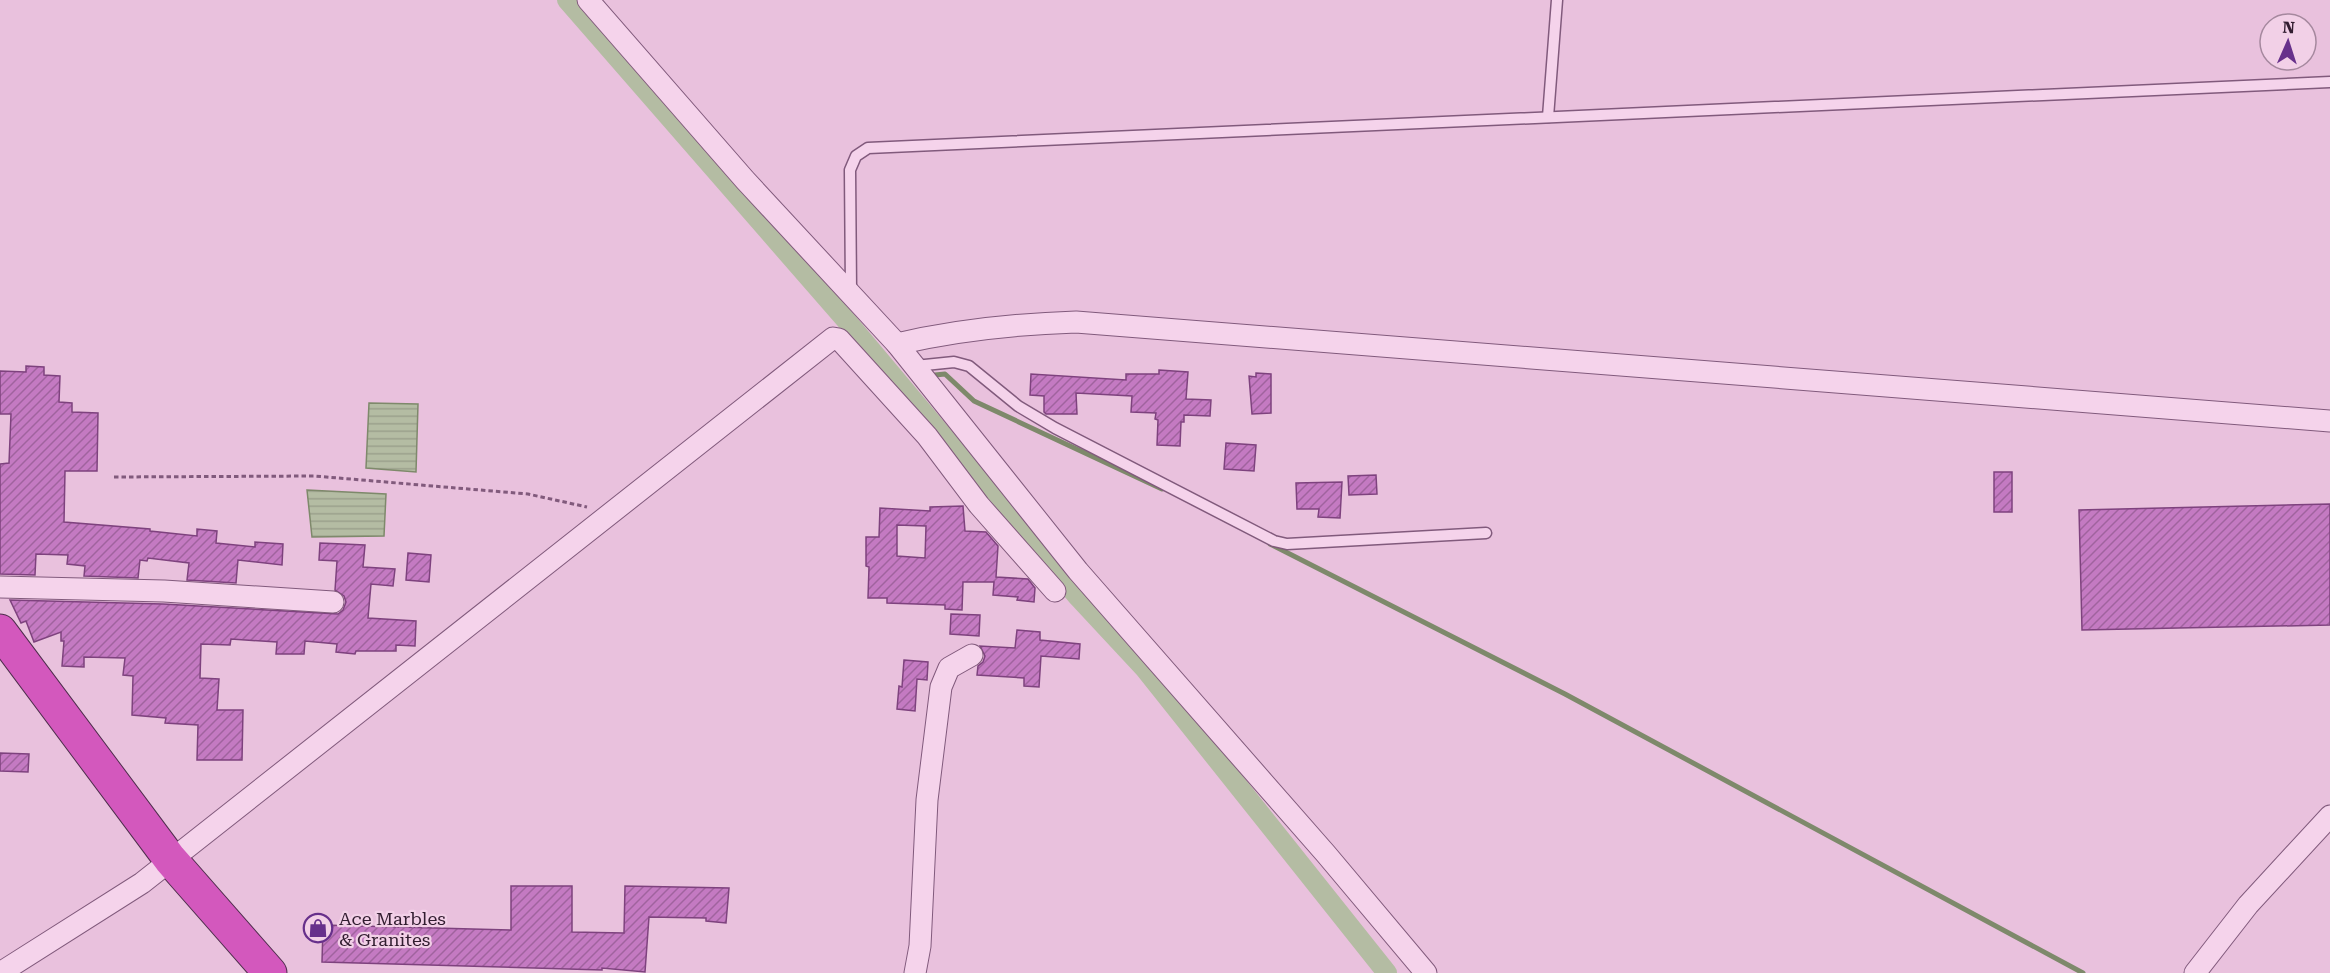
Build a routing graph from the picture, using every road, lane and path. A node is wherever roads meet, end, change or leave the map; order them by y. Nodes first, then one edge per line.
1 (588, 0) edge
2 (1557, 0) edge
3 (2330, 82) edge
4 (1548, 117) junction
5 (850, 296) junction
6 (897, 344) junction
7 (914, 366) junction
8 (953, 416) junction
9 (2330, 421) edge
10 (927, 436) junction
11 (114, 477) dead end
12 (613, 512) junction
13 (1486, 533) dead end
14 (0, 587) edge
15 (1054, 591) dead end
16 (333, 602) dead end
17 (0, 630) edge
18 (972, 655) dead end
19 (2328, 822) edge
20 (170, 859) junction
21 (0, 973) edge
22 (270, 973) edge
23 (915, 973) edge
24 (1426, 973) edge
25 (2195, 973) edge

1 - 5 street
2 - 4 lane
3 - 4 lane
4 - 5 lane
5 - 6 street
6 - 7 street
6 - 9 street
7 - 8 street
7 - 13 lane
8 - 10 street
8 - 24 street
10 - 12 street
10 - 15 street
11 - 12 path
12 - 20 street
14 - 16 street
17 - 20 highway
18 - 23 street
19 - 25 street
20 - 21 street
20 - 22 highway

